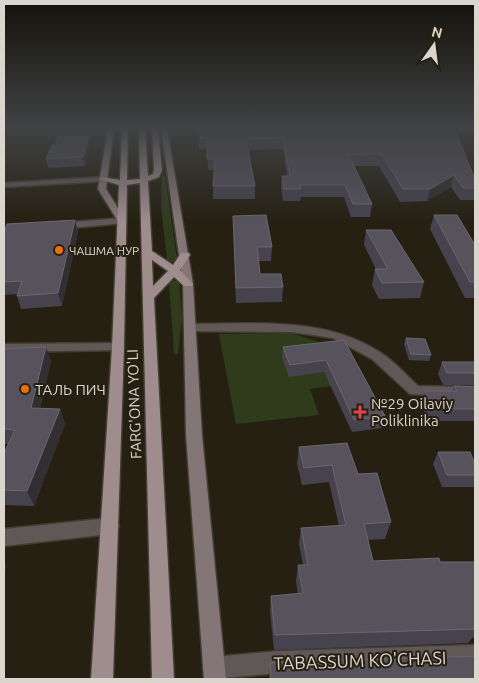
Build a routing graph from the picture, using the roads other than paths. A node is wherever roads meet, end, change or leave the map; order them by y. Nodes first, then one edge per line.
1 (106, 160) edge
2 (124, 160) edge
3 (143, 160) edge
4 (157, 160) edge
5 (169, 160) edge
6 (103, 179) junction
7 (143, 180) junction
8 (123, 182) junction
9 (4, 185) edge
10 (122, 221) junction
11 (53, 227) edge
12 (148, 253) junction
13 (185, 254) junction
14 (174, 271) junction
15 (188, 284) junction
16 (149, 297) junction
17 (190, 328) junction
18 (118, 347) junction
19 (4, 348) edge
20 (475, 392) edge
21 (110, 526) junction
22 (4, 538) edge
23 (475, 656) edge
24 (214, 674) edge
25 (102, 679) edge
26 (162, 679) edge

1 - 6 street
2 - 8 main road, FARG'ONA YO'LI
3 - 7 main road, FARG'ONA YO'LI
4 - 7 main road
5 - 13 street
6 - 8 main road
6 - 9 street
6 - 10 street
7 - 8 main road
7 - 12 main road, FARG'ONA YO'LI
8 - 10 main road, FARG'ONA YO'LI
10 - 11 street
10 - 18 main road, FARG'ONA YO'LI
12 - 14 main road
12 - 16 main road, FARG'ONA YO'LI
13 - 14 main road
13 - 15 street
14 - 15 main road
14 - 16 main road
15 - 17 street
16 - 26 main road, FARG'ONA YO'LI
17 - 20 street
17 - 24 street
18 - 19 street
18 - 21 main road, FARG'ONA YO'LI
21 - 22 street
21 - 25 main road, FARG'ONA YO'LI
23 - 24 street, TABASSUM KO'CHASI

